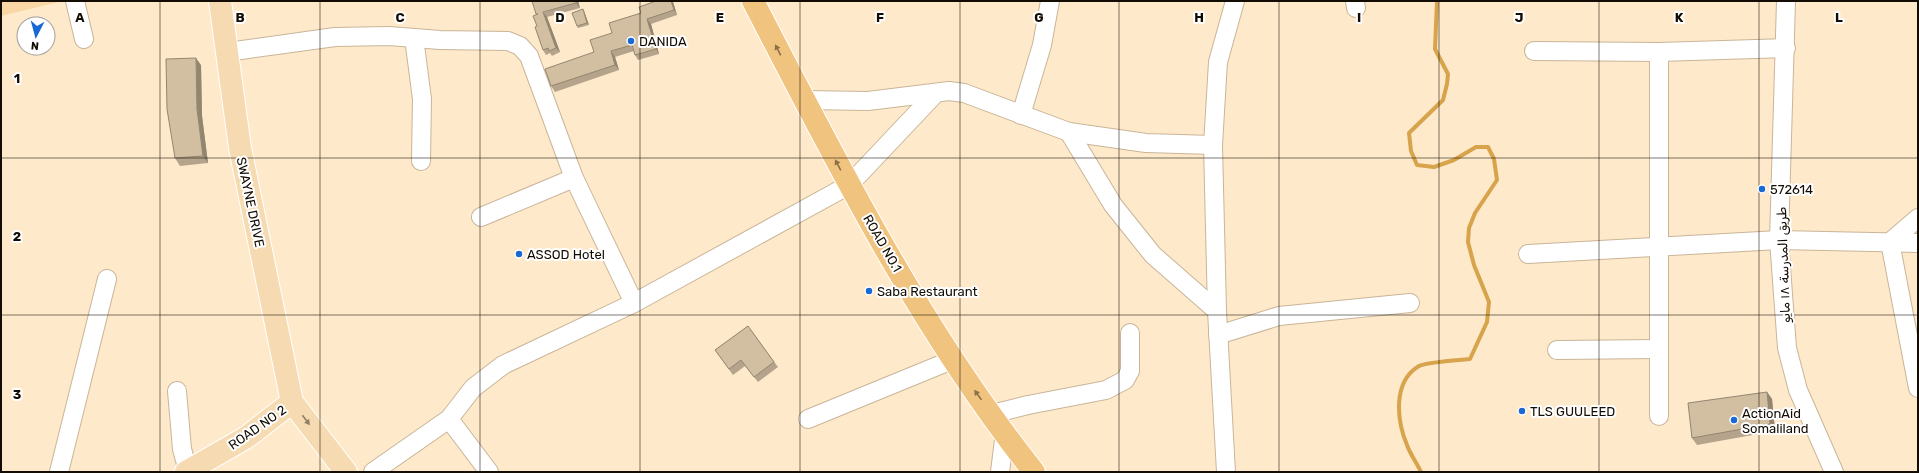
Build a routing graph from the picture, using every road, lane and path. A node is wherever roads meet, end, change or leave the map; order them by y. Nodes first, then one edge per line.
1 (75, 1) edge
2 (220, 1) edge
3 (753, 1) edge
4 (1050, 1) edge
5 (1236, 1) edge
6 (1786, 1) edge
7 (414, 38) junction
8 (84, 39) dead end
9 (1786, 48) junction
10 (1534, 51) dead end
11 (227, 52) junction
12 (1659, 52) junction
13 (935, 94) junction
14 (804, 100) junction
15 (1021, 115) junction
16 (1069, 132) junction
17 (1213, 145) junction
18 (421, 160) dead end
19 (574, 178) junction
20 (849, 185) junction
21 (481, 218) dead end
22 (1918, 218) edge
23 (1779, 240) junction
24 (1890, 242) junction
25 (1918, 243) edge
26 (1658, 246) junction
27 (1528, 254) dead end
28 (107, 279) dead end
29 (634, 303) junction
30 (1410, 303) dead end
31 (1217, 311) junction
32 (1130, 333) dead end
33 (1218, 335) junction
34 (1659, 349) junction
35 (1557, 350) dead end
36 (952, 360) junction
37 (1918, 388) edge
38 (177, 392) dead end
39 (292, 402) junction
40 (992, 414) junction
41 (1659, 416) dead end
42 (449, 419) junction
43 (808, 419) dead end
44 (1005, 432) junction
45 (187, 471) edge
46 (59, 472) edge
47 (346, 472) edge
48 (373, 472) edge
49 (490, 472) edge
50 (1000, 472) edge
51 (1034, 472) edge
52 (1226, 472) edge
53 (1834, 472) edge

1 - 8 street
2 - 11 main road, SWAYNE DRIVE
14 -> 3 highway, ROAD NO.1
4 - 15 street
5 - 17 street
6 - 9 street, طريق المدرسة ١٨ مايو
7 - 11 street
7 - 18 street
7 - 19 street
9 - 12 street
9 - 23 street, طريق المدرسة ١٨ مايو
10 - 12 street
11 - 39 main road, SWAYNE DRIVE
12 - 26 street
13 - 14 street
13 - 15 street
13 - 20 street
20 -> 14 highway, ROAD NO.1
15 - 16 street
16 - 17 street
16 - 31 street
17 - 31 street
19 - 21 street
19 - 29 street
20 - 29 street
20 - 36 highway, ROAD NO.1
22 - 24 street
23 - 24 street
23 - 26 street
23 - 53 street, طريق المدرسة ١٨ مايو
24 - 25 street
24 - 37 street
26 - 27 street
26 - 34 street
28 - 46 street
29 - 42 street
30 - 33 street
31 - 33 street
32 - 40 street
33 - 52 street
34 - 35 street
34 - 41 street
40 -> 36 highway, ROAD NO.1
36 - 43 street
38 - 45 street
39 - 45 main road, ROAD NO 2
39 -> 47 main road, ROAD NO 2
40 - 44 highway, ROAD NO.1
42 - 48 street
42 - 49 street
44 - 50 street
44 - 51 highway, ROAD NO.1

